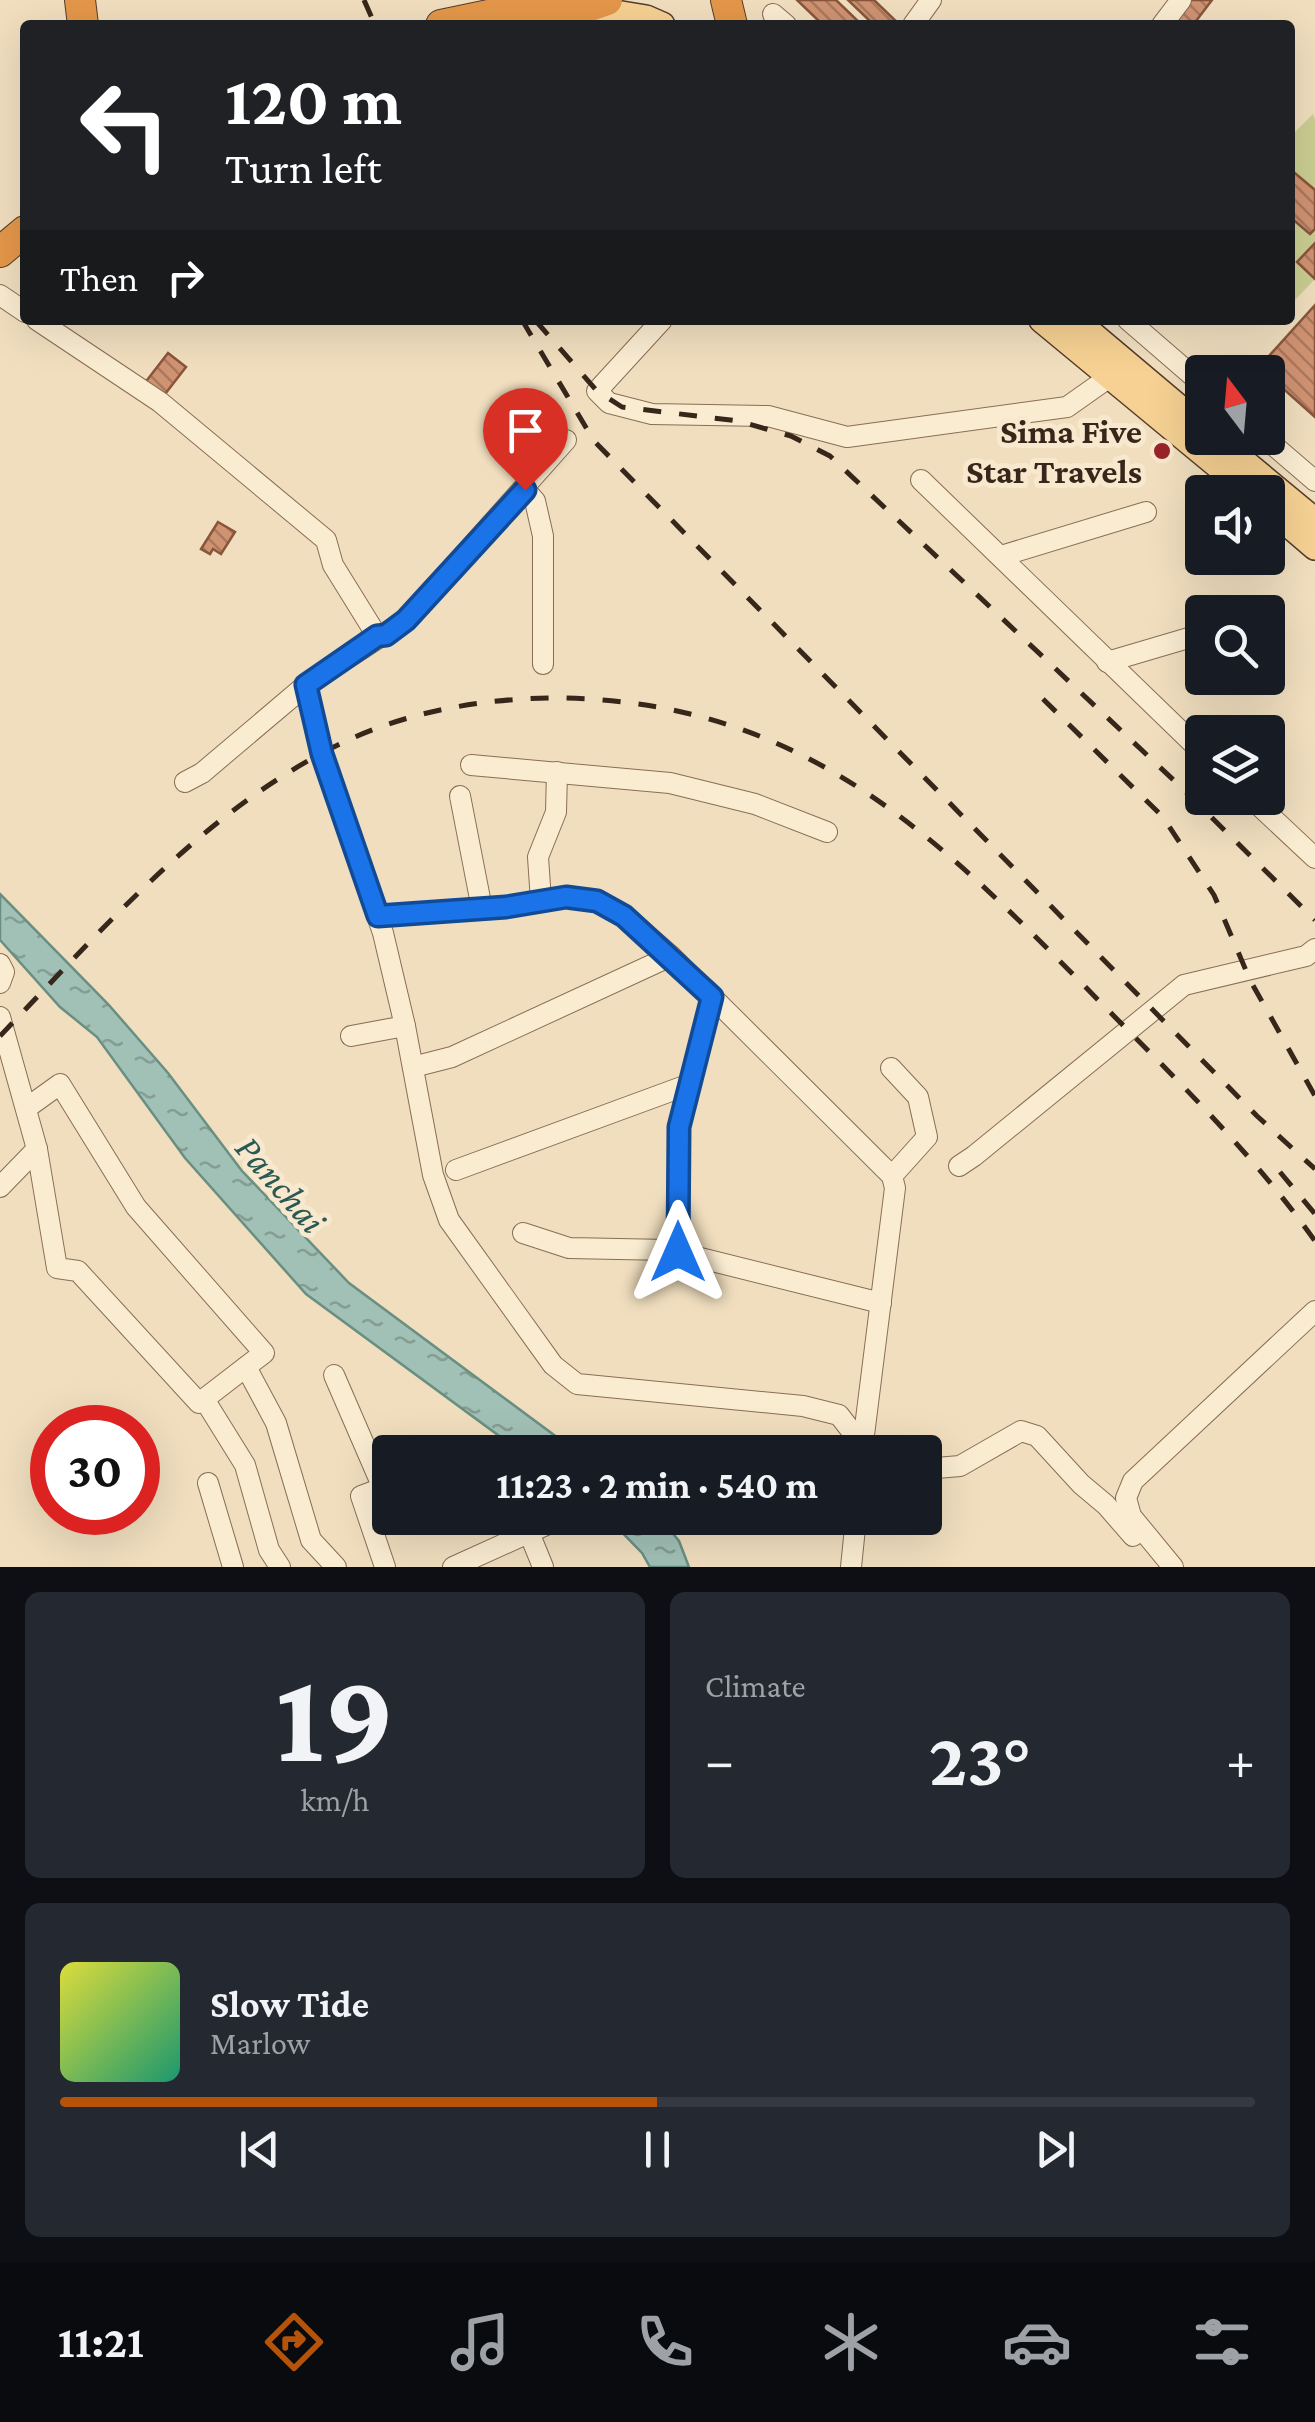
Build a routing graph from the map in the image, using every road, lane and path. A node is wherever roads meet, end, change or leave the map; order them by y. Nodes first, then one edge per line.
1 (1181, 0) edge
2 (596, 4) edge
3 (463, 20) edge
4 (651, 20) edge
5 (1166, 20) edge
6 (20, 235) edge
7 (0, 252) edge
8 (20, 258) edge
9 (0, 272) edge
10 (45, 325) edge
11 (657, 325) edge
12 (1134, 325) edge
13 (1083, 329) edge
14 (1185, 369) edge
15 (1111, 376) junction
16 (1185, 413) edge
17 (566, 440) dead end
18 (1235, 455) edge
19 (1284, 455) edge
20 (1230, 475) edge
21 (921, 480) dead end
22 (1315, 481) edge
23 (525, 490) junction
24 (1146, 512) dead end
25 (1285, 521) edge
26 (1315, 521) edge
27 (1315, 547) edge
28 (1002, 556) junction
29 (377, 636) junction
30 (1185, 639) edge
31 (1107, 662) junction
32 (543, 664) dead end
33 (306, 685) junction
34 (1185, 736) edge
35 (471, 765) dead end
36 (558, 772) junction
37 (185, 782) dead end
38 (460, 796) dead end
39 (1268, 815) edge
40 (827, 832) dead end
41 (1315, 858) edge
42 (542, 901) junction
43 (482, 909) junction
44 (378, 916) junction
45 (1315, 949) edge
46 (671, 956) junction
47 (0, 964) edge
48 (0, 983) edge
49 (712, 997) junction
50 (0, 1017) edge
51 (405, 1026) junction
52 (352, 1036) dead end
53 (413, 1067) junction
54 (891, 1068) dead end
55 (690, 1084) junction
56 (28, 1107) junction
57 (38, 1149) junction
58 (958, 1166) dead end
59 (456, 1170) dead end
60 (892, 1176) junction
61 (0, 1187) edge
62 (523, 1232) dead end
63 (678, 1252) junction
64 (881, 1303) junction
65 (1315, 1311) edge
66 (246, 1367) junction
67 (334, 1375) dead end
68 (204, 1399) junction
69 (854, 1435) edge
70 (865, 1435) edge
71 (372, 1455) edge
72 (942, 1467) edge
73 (208, 1483) dead end
74 (372, 1492) edge
75 (372, 1527) edge
76 (375, 1535) edge
77 (530, 1535) joint
78 (854, 1535) edge
79 (1151, 1540) junction
80 (233, 1567) edge
81 (280, 1567) edge
82 (336, 1567) edge
83 (385, 1567) edge
84 (453, 1567) edge
85 (543, 1567) edge
86 (851, 1567) edge
87 (1173, 1567) edge

1 - 5 street
2 - 3 highway
2 - 4 main road
6 - 7 highway
8 - 9 highway
10 - 29 street
11 - 15 street
12 - 14 street
13 - 15 main road
13 - 16 main road
15 - 20 main road
17 - 23 street
18 - 26 main road
19 - 22 street
21 - 28 street
23 - 29 street
23 - 32 street
24 - 28 street
25 - 27 main road
28 - 31 street
29 - 33 street
30 - 31 street
31 - 34 street
33 - 37 street
33 - 44 street
35 - 36 street
36 - 40 street
36 - 42 street
38 - 43 street
39 - 41 street
42 - 43 street
42 - 46 street
43 - 44 street
44 - 51 street
45 - 58 street
46 - 49 street
46 - 53 street
47 - 48 street
49 - 55 street
49 - 60 street
50 - 56 street
51 - 52 street
51 - 53 street
53 - 69 street
54 - 60 street
55 - 59 street
55 - 63 street
56 - 57 street
56 - 66 street
57 - 61 street
57 - 68 street
60 - 64 street
62 - 63 street
63 - 64 street
64 - 70 street
65 - 79 street
66 - 68 street
66 - 82 street
67 - 71 street
68 - 81 street
72 - 79 street
73 - 80 street
74 - 75 street
76 - 83 street
77 - 84 street
77 - 85 street
78 - 86 street
79 - 87 street

